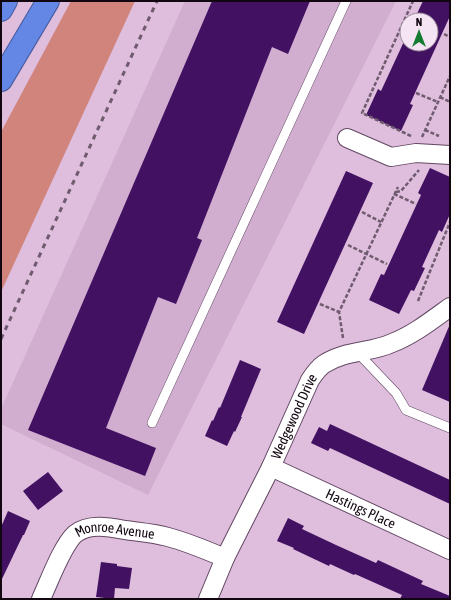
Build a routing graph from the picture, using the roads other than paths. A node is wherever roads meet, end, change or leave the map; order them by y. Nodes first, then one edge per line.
1 (6, 1) edge
2 (48, 1) edge
3 (346, 1) edge
4 (1, 10) edge
5 (1, 80) edge
6 (347, 138) dead end
7 (450, 155) edge
8 (450, 307) edge
9 (351, 353) junction
10 (152, 423) dead end
11 (450, 428) edge
12 (271, 467) junction
13 (450, 550) edge
14 (225, 558) junction
15 (42, 599) edge
16 (208, 599) edge

1 - 4 highway
2 - 5 highway
3 - 10 lane
6 - 7 street
8 - 9 street, Wedgewood Drive
9 - 11 lane
9 - 12 street, Wedgewood Drive
12 - 13 street, Hastings Place
12 - 14 street, Wedgewood Drive
14 - 15 street, Monroe Avenue
14 - 16 street, Wedgewood Drive

